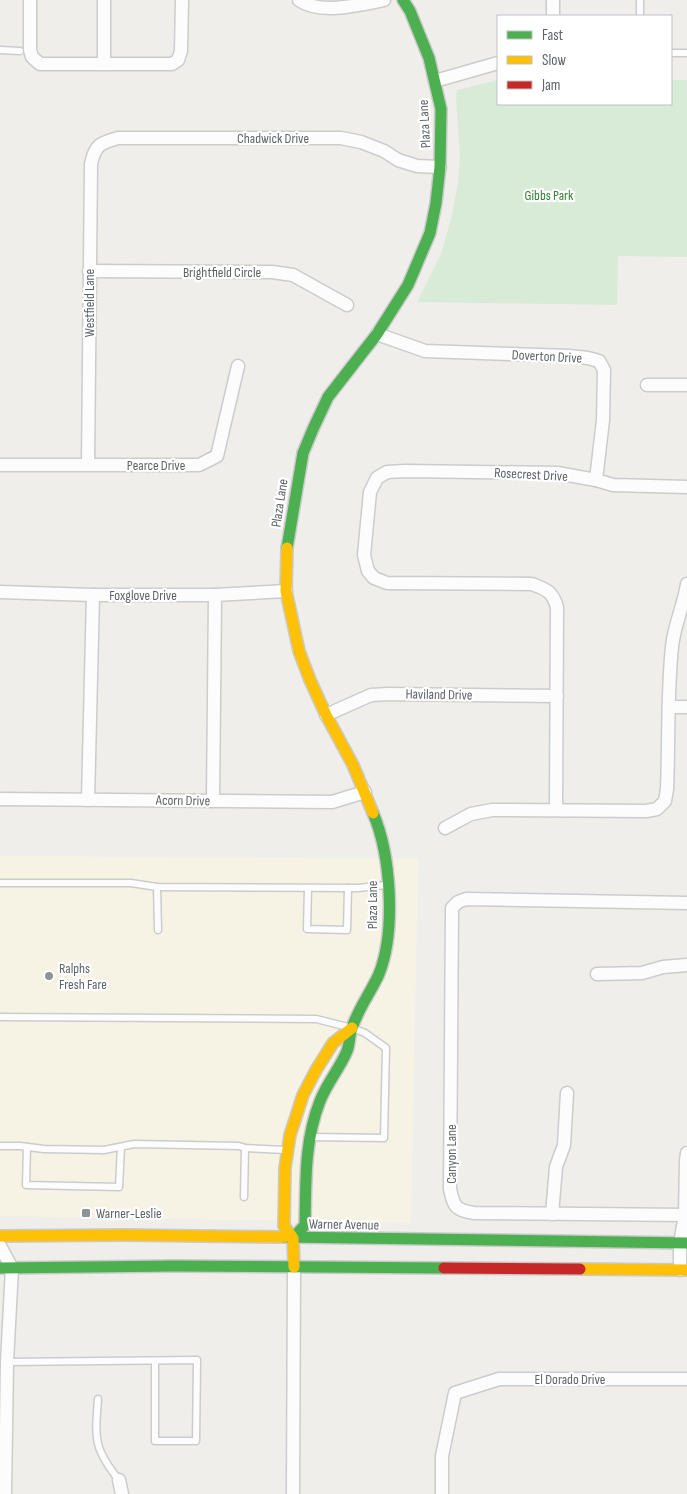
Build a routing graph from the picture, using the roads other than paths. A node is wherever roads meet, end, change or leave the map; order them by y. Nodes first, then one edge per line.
1 (30, 0) edge
2 (104, 0) edge
3 (182, 0) edge
4 (299, 0) edge
5 (384, 0) edge
6 (403, 0) edge
7 (553, 0) edge
8 (640, 0) edge
9 (553, 15) edge
10 (640, 15) edge
11 (0, 50) edge
12 (20, 51) dead end
13 (672, 53) edge
14 (687, 54) edge
15 (497, 63) edge
16 (104, 64) junction
17 (435, 81) junction
18 (102, 143) joint
19 (440, 167) junction
20 (89, 271) junction
21 (347, 305) dead end
22 (377, 334) junction
23 (238, 366) dead end
24 (647, 385) dead end
25 (687, 386) edge
26 (0, 465) edge
27 (88, 465) junction
28 (596, 480) junction
29 (687, 488) edge
30 (687, 584) edge
31 (286, 591) junction
32 (0, 592) edge
33 (93, 595) junction
34 (215, 595) junction
35 (557, 696) junction
36 (670, 707) junction
37 (687, 707) edge
38 (326, 715) junction
39 (365, 792) junction
40 (0, 799) edge
41 (88, 800) junction
42 (213, 801) junction
43 (556, 809) junction
44 (445, 828) dead end
45 (0, 883) edge
46 (388, 885) junction
47 (158, 887) junction
48 (308, 888) junction
49 (348, 888) junction
50 (687, 903) edge
51 (158, 930) dead end
52 (687, 965) edge
53 (597, 974) dead end
54 (0, 1017) edge
55 (352, 1028) junction
56 (567, 1093) dead end
57 (310, 1137) junction
58 (0, 1146) edge
59 (27, 1147) junction
60 (120, 1147) junction
61 (245, 1148) junction
62 (287, 1150) junction
63 (687, 1153) edge
64 (244, 1197) dead end
65 (552, 1214) junction
66 (685, 1215) junction
67 (0, 1236) edge
68 (293, 1238) junction
69 (684, 1243) edge
70 (0, 1246) edge
71 (294, 1267) junction
72 (6, 1268) edge
73 (684, 1270) edge
74 (155, 1361) junction
75 (7, 1362) junction
76 (687, 1379) edge
77 (98, 1399) dead end
78 (3, 1444) edge
79 (118, 1480) joint
80 (5, 1494) edge
81 (122, 1494) edge
82 (293, 1494) edge
83 (442, 1494) edge

1 - 16 street
2 - 16 street
3 - 16 street
4 - 5 street
6 - 17 street, Plaza Lane
7 - 9 street
8 - 10 lane
11 - 12 lane
13 - 14 lane
15 - 17 street
17 - 19 street, Plaza Lane
18 - 19 street, Chadwick Drive
18 - 20 street, Westfield Lane
19 - 22 street, Plaza Lane
20 - 21 street, Brightfield Circle
20 - 27 street, Westfield Lane
22 - 28 street, Doverton Drive
22 - 31 street, Plaza Lane
23 - 27 street, Pearce Drive
24 - 25 street
26 - 27 street, Pearce Drive
28 - 29 street, Rosecrest Drive
28 - 35 street, Rosecrest Drive
30 - 36 street
31 - 34 street, Foxglove Drive
31 - 38 street, Plaza Lane
32 - 33 street, Foxglove Drive
33 - 34 street, Foxglove Drive
33 - 41 street
34 - 42 street
35 - 38 street, Haviland Drive
35 - 43 street
36 - 37 street
36 - 43 street
38 - 39 street, Plaza Lane
39 - 42 street, Acorn Drive
39 - 46 street, Plaza Lane
40 - 41 street, Acorn Drive
41 - 42 street, Acorn Drive
43 - 44 street
45 - 47 lane
46 - 49 lane
46 - 55 street, Plaza Lane
47 - 48 lane
47 - 51 lane
48 - 49 lane
48 - 49 lane
50 - 65 street, Canyon Lane
52 - 53 street
54 - 55 lane
55 - 57 street, Plaza Lane
55 - 57 lane
55 - 62 street, Plaza Lane
56 - 65 street
57 - 68 street, Plaza Lane
58 - 59 lane
59 - 60 lane
59 - 60 lane
60 - 61 lane
61 - 62 lane
61 - 64 lane
62 - 68 street, Plaza Lane
63 - 66 street
65 - 66 street, Canyon Lane
66 - 69 street
67 - 68 street, Warner Avenue
68 - 69 street, Warner Avenue
68 - 71 street, Plaza Lane
69 - 73 street
70 - 72 street
71 - 72 street
71 - 73 street
71 - 82 street
72 - 75 street
74 - 74 lane
74 - 75 lane
75 - 78 street
76 - 83 street, El Dorado Drive
77 - 79 lane
78 - 80 street
79 - 81 street

